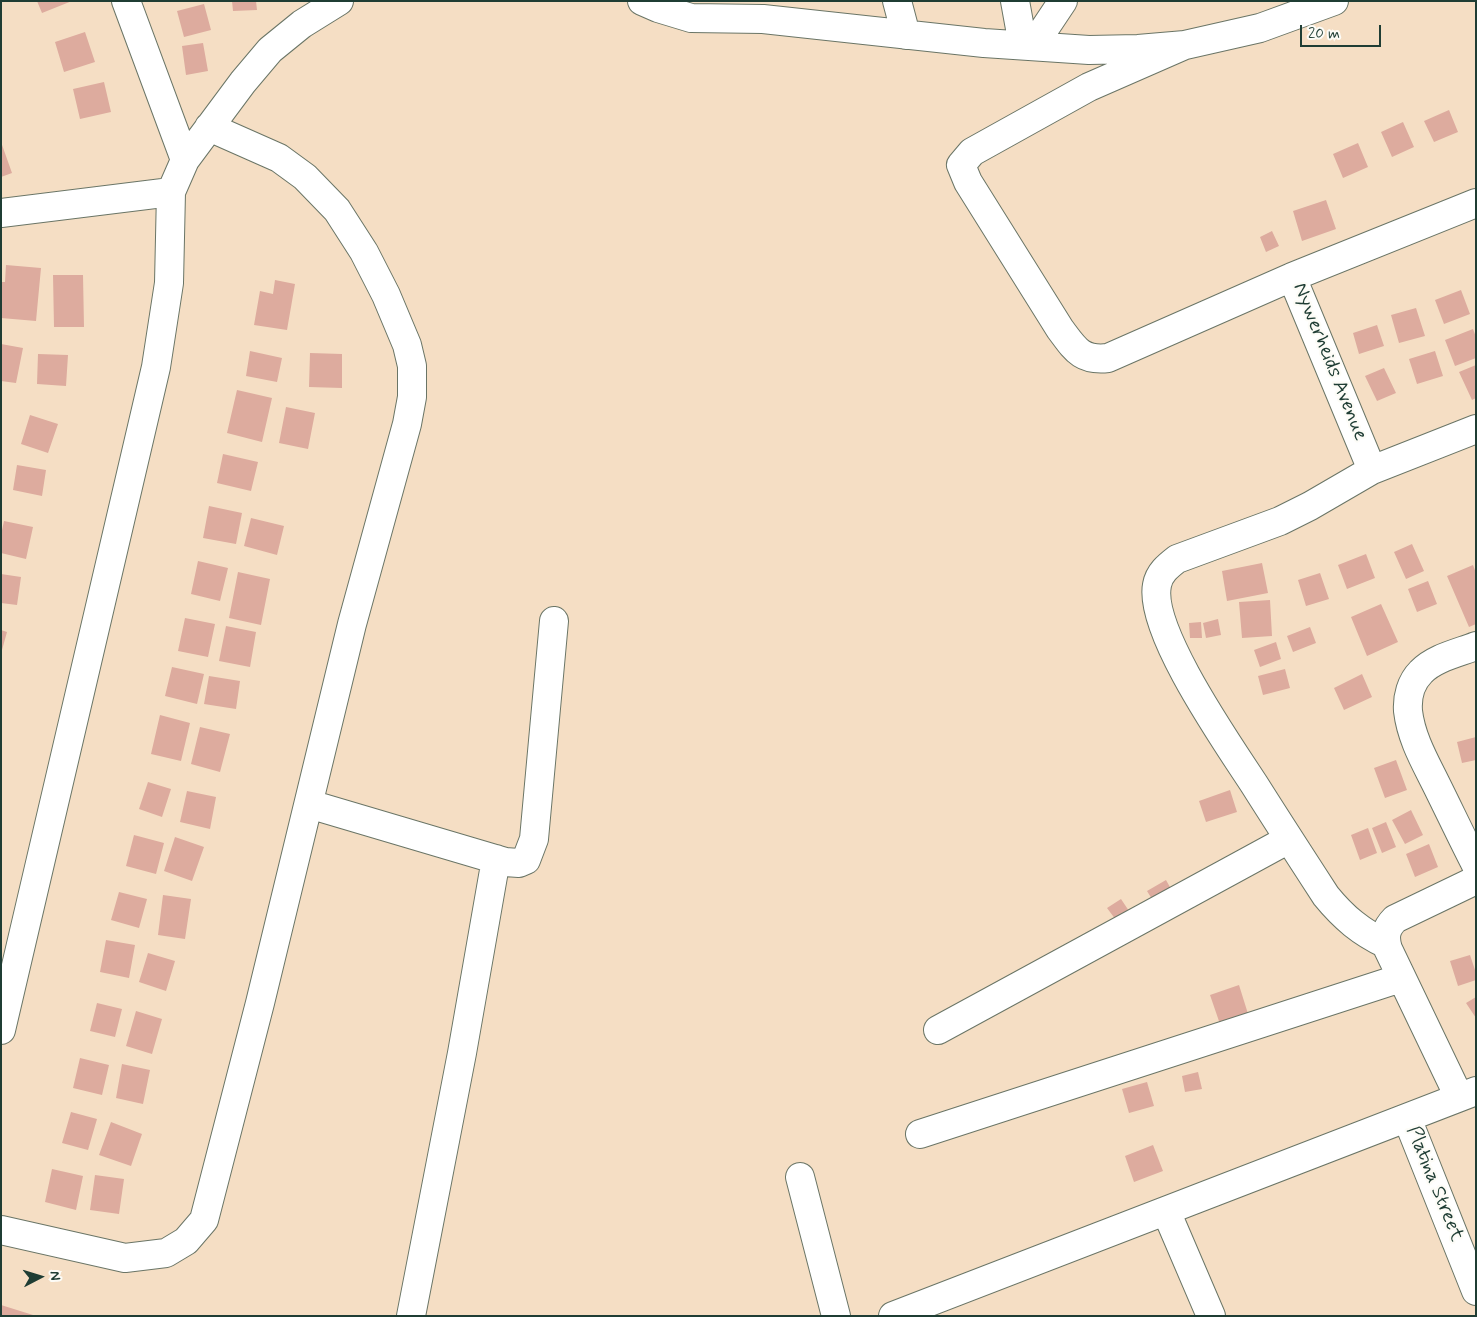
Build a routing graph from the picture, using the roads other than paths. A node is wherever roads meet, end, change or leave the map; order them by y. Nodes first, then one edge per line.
1 (126, 1) edge
2 (340, 1) edge
3 (642, 1) edge
4 (897, 1) edge
5 (1015, 1) edge
6 (1063, 1) edge
7 (1332, 2) edge
8 (761, 10) edge
9 (906, 34) junction
10 (1186, 45) junction
11 (1028, 46) junction
12 (209, 128) junction
13 (185, 160) junction
14 (172, 192) junction
15 (1476, 203) edge
16 (1, 213) edge
17 (1292, 277) junction
18 (1476, 429) edge
19 (1372, 470) junction
20 (554, 621) dead end
21 (1476, 646) edge
22 (309, 804) junction
23 (1289, 839) junction
24 (496, 859) junction
25 (1476, 865) edge
26 (1476, 880) edge
27 (1386, 944) junction
28 (1401, 978) junction
29 (1, 1030) edge
30 (938, 1030) dead end
31 (1467, 1094) edge
32 (1407, 1118) junction
33 (920, 1134) dead end
34 (800, 1177) dead end
35 (1166, 1211) junction
36 (1, 1230) edge
37 (1476, 1291) edge
38 (411, 1316) edge
39 (836, 1316) edge
40 (893, 1316) edge
41 (1211, 1316) edge

1 - 13 street
2 - 12 street
3 - 8 street
4 - 9 street
5 - 11 street
6 - 11 street
7 - 10 street
8 - 9 street
9 - 11 street
10 - 11 street
10 - 17 street
12 - 13 street
12 - 22 street
13 - 14 street
14 - 16 street
14 - 29 street
15 - 17 street, Nywerheids Avenue
17 - 19 street, Nywerheids Avenue
18 - 19 street
19 - 23 street
20 - 24 street
21 - 25 street
22 - 24 street
22 - 36 street
23 - 27 street
23 - 30 street
24 - 38 street
26 - 27 street
27 - 28 street
28 - 31 street
28 - 33 street
31 - 32 street, Platina Street
32 - 35 street
32 - 37 street, Platina Street
34 - 39 street
35 - 40 street
35 - 41 street

